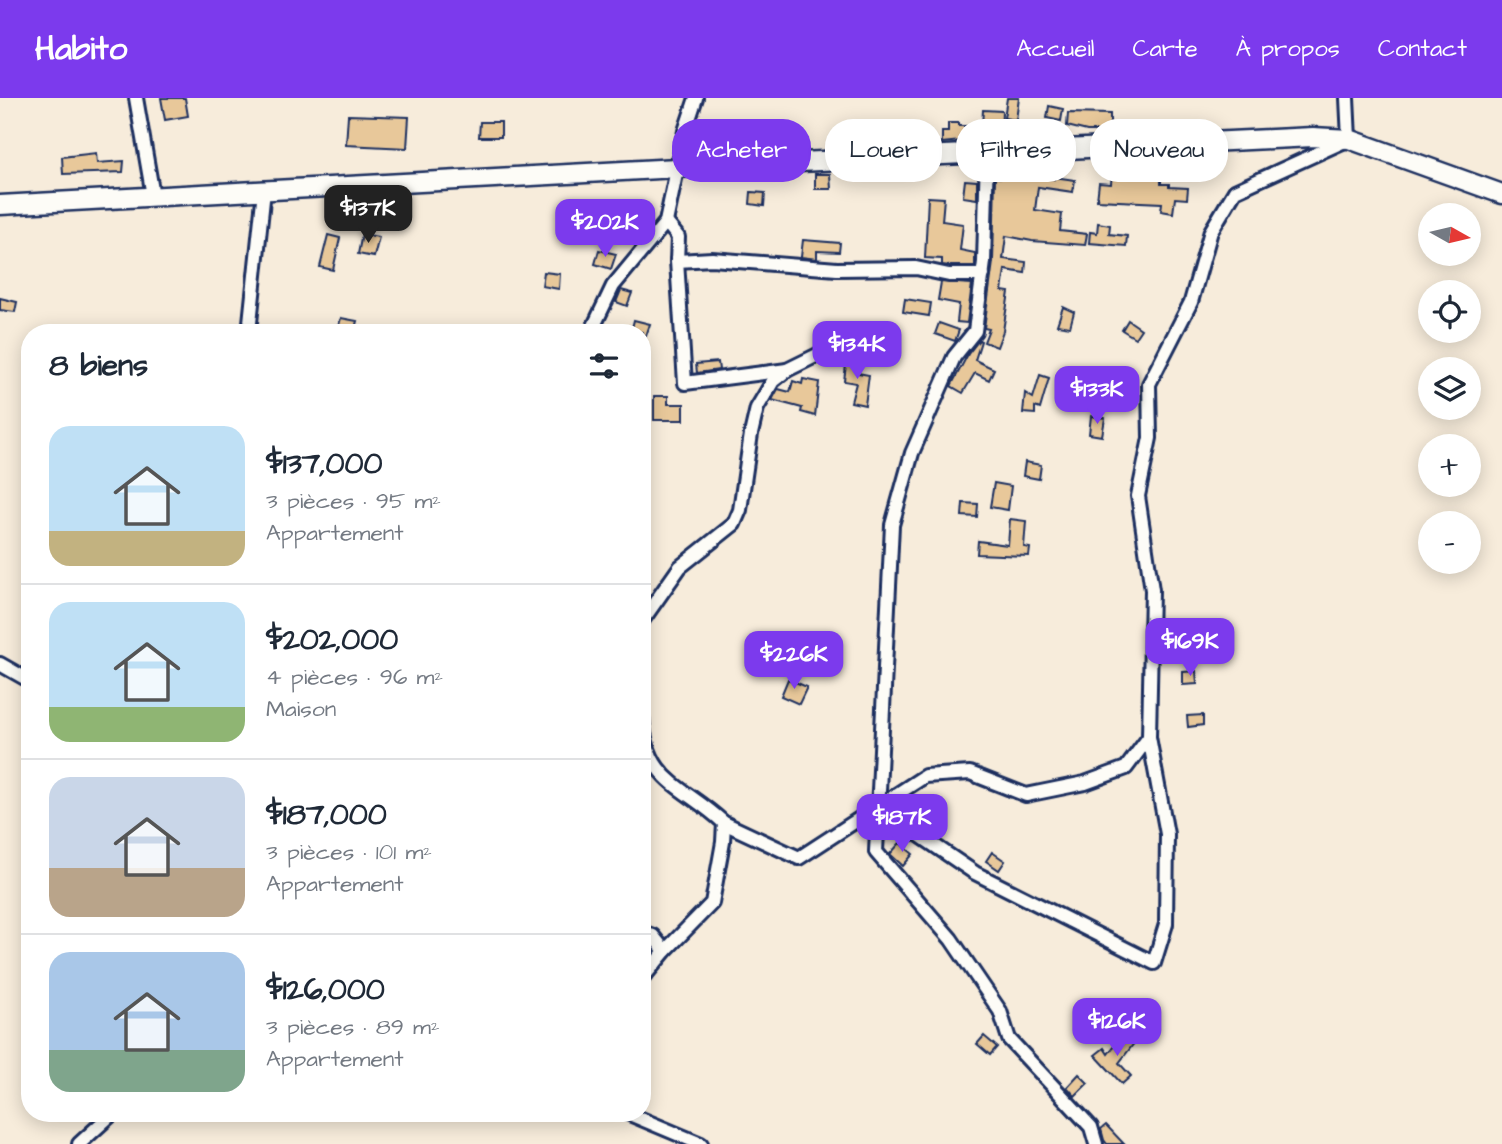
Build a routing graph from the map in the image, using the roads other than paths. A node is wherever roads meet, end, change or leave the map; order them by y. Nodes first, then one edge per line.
1 (136, 98) edge
2 (696, 98) edge
3 (1348, 98) edge
4 (689, 119) edge
5 (1349, 139) junction
6 (1076, 149) edge
7 (956, 154) edge
8 (811, 161) edge
9 (672, 167) edge
10 (674, 182) edge
11 (986, 182) edge
12 (264, 190) junction
13 (1502, 194) edge
14 (153, 196) junction
15 (0, 205) edge
16 (666, 222) junction
17 (677, 261) junction
18 (983, 275) junction
19 (250, 324) edge
20 (595, 324) edge
21 (853, 337) dead end
22 (787, 370) junction
23 (651, 608) edge
24 (0, 664) edge
25 (21, 676) edge
26 (1149, 737) junction
27 (651, 757) edge
28 (878, 807) junction
29 (724, 824) junction
30 (651, 935) edge
31 (665, 951) junction
32 (651, 968) edge
33 (103, 1122) edge
34 (648, 1122) edge
35 (79, 1144) edge
36 (701, 1144) edge
37 (1096, 1144) edge

1 - 14 street
2 - 4 street
3 - 5 street
5 - 6 main road
5 - 13 main road
5 - 26 street
7 - 8 main road
9 - 12 main road
10 - 16 street
11 - 18 street
12 - 14 main road
12 - 19 street
14 - 15 main road
16 - 17 street
16 - 20 street
17 - 18 street
17 - 22 street
18 - 28 street
21 - 22 street
22 - 23 street
24 - 25 street
26 - 28 street
26 - 28 street
27 - 29 street
28 - 29 street
28 - 37 street
29 - 31 street
30 - 31 street
31 - 32 street
33 - 35 street
34 - 36 street

